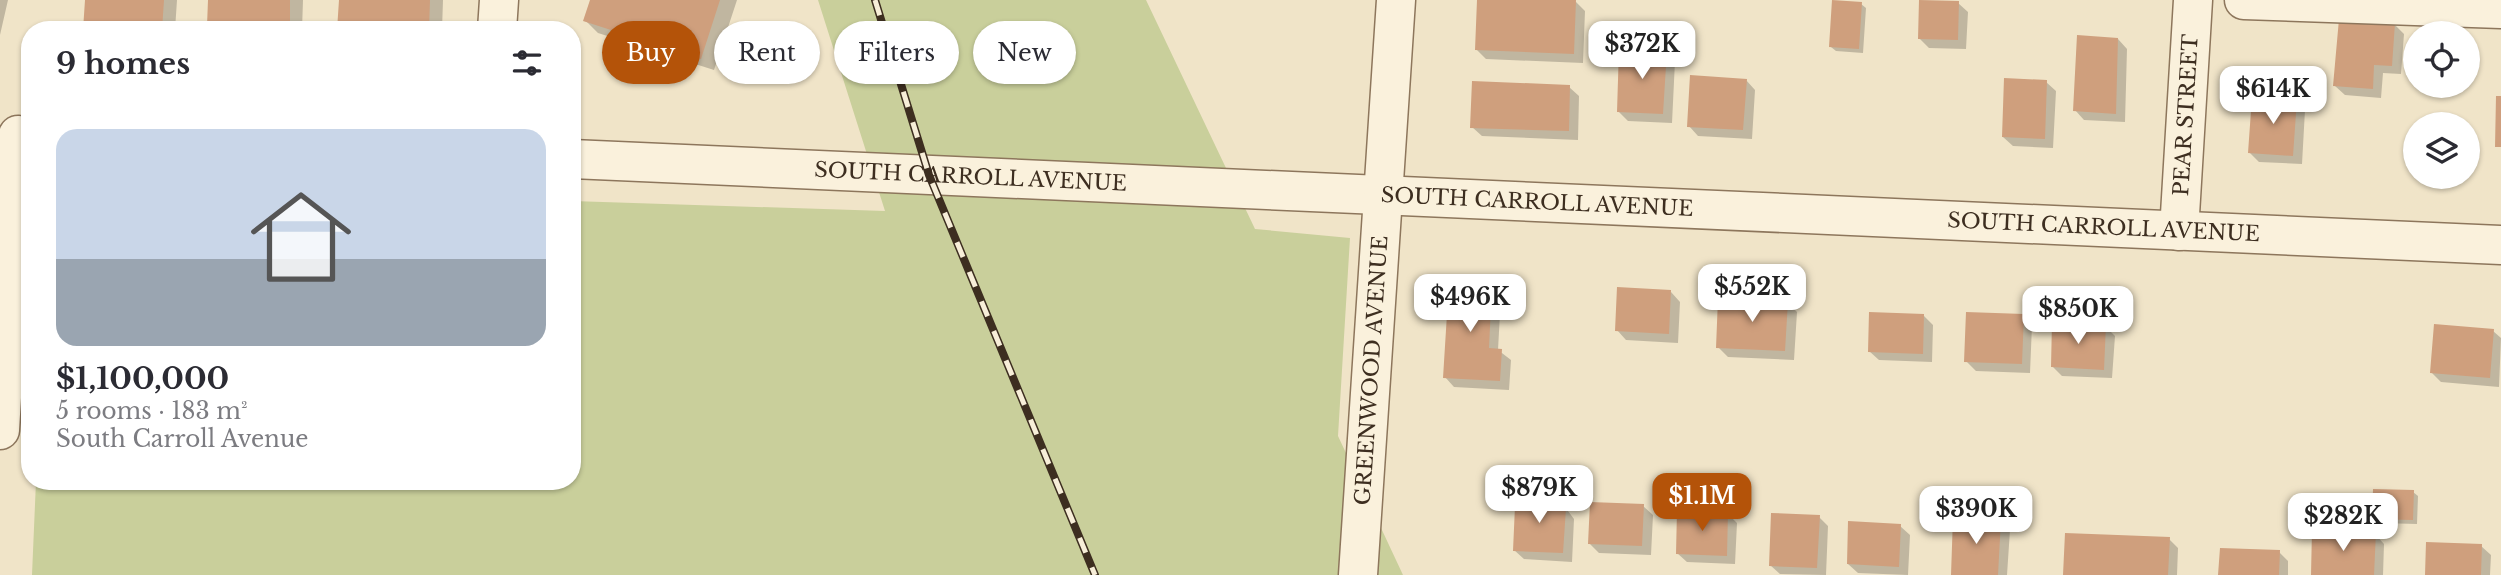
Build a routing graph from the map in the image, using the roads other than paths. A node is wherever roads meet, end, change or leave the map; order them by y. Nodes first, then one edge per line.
1 (499, 0) edge
2 (1396, 0) edge
3 (2193, 0) edge
4 (2244, 0) edge
5 (2501, 9) edge
6 (498, 21) edge
7 (16, 135) edge
8 (581, 159) edge
9 (1383, 195) junction
10 (2179, 231) junction
11 (2501, 245) edge
12 (0, 430) edge
13 (1358, 575) edge

1 - 6 street
2 - 9 street, GREENWOOD AVENUE
3 - 10 street, PEAR STREET
4 - 5 street
7 - 12 street
8 - 9 street, SOUTH CARROLL AVENUE
9 - 10 street, SOUTH CARROLL AVENUE
9 - 13 street, GREENWOOD AVENUE
10 - 11 street, SOUTH CARROLL AVENUE

